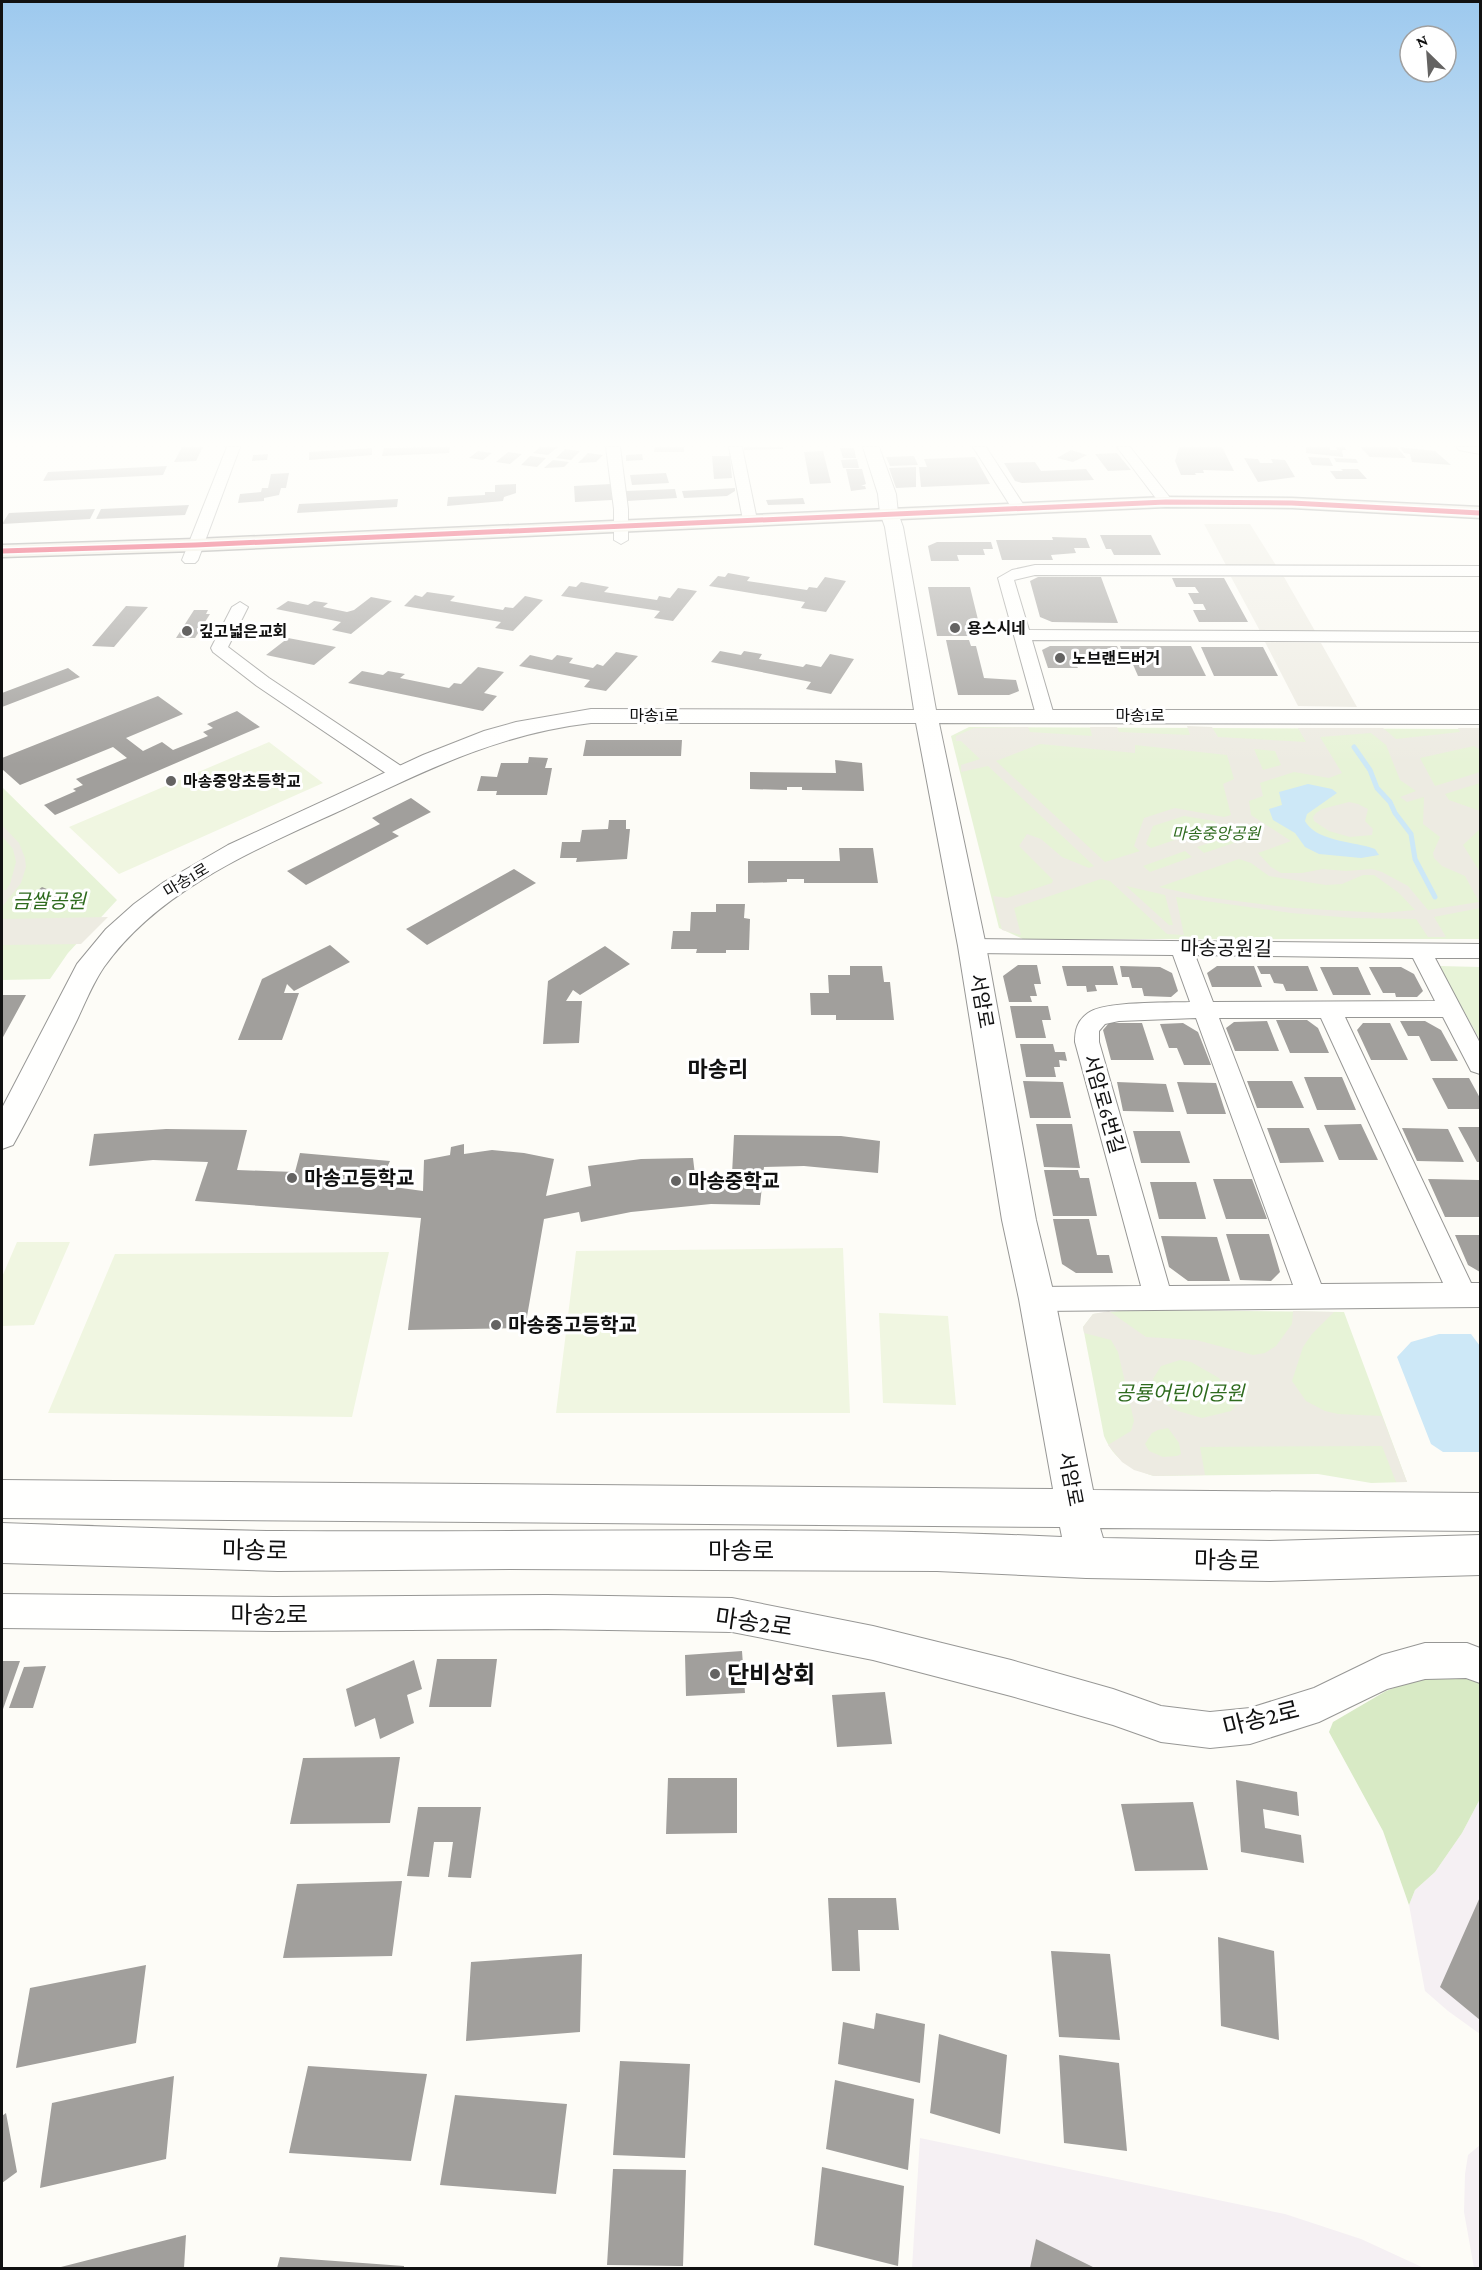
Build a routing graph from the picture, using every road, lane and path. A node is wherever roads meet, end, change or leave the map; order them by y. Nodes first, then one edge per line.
1 (187, 553) edge
2 (193, 553) joint
3 (898, 553) edge
4 (2, 565) edge
5 (1480, 571) edge
6 (240, 607) dead end
7 (1024, 635) junction
8 (1480, 637) edge
9 (926, 715) junction
10 (1046, 715) junction
11 (1480, 717) edge
12 (400, 774) junction
13 (972, 946) junction
14 (1181, 948) junction
15 (1420, 950) junction
16 (1480, 951) edge
17 (1329, 1009) junction
18 (1450, 1009) junction
19 (1204, 1010) junction
20 (1480, 1065) edge
21 (2, 1137) edge
22 (1471, 1295) edge
23 (1158, 1296) junction
24 (1312, 1297) junction
25 (1037, 1299) junction
26 (2, 1499) edge
27 (1076, 1510) junction
28 (1480, 1512) edge
29 (2, 1543) edge
30 (1480, 1555) edge
31 (1086, 1558) junction
32 (2, 1611) edge
33 (1480, 1666) edge

1 - 2 main road
2 - 4 main road
3 - 9 street, 서암로
5 - 7 street
6 - 12 street
7 - 8 street
7 - 10 street
9 - 10 street, 마송1로
9 - 12 street, 마송1로
9 - 13 street, 서암로
10 - 11 street, 마송1로
12 - 21 street, 마송1로
13 - 14 street, 마송공원길
13 - 25 street, 서암로
14 - 15 street, 마송공원길
14 - 19 street
15 - 16 street, 마송공원길
15 - 18 street
17 - 18 street, 서암로6번길
17 - 19 street, 서암로6번길
17 - 22 street
18 - 20 street
19 - 23 street, 서암로6번길
19 - 24 street
22 - 24 street
23 - 24 street
23 - 25 street
25 - 27 street, 서암로
26 - 27 street, 마송로
27 - 28 street, 마송로
27 - 31 street, 서암로
29 - 31 street, 마송로
30 - 31 street, 마송로
32 - 33 street, 마송2로

